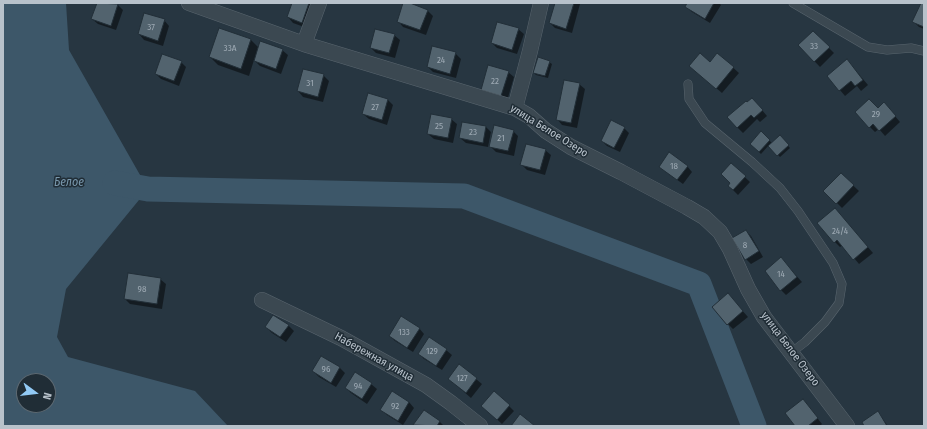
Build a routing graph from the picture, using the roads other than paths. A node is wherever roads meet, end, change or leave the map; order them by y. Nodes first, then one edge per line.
1 (189, 3) edge
2 (319, 3) edge
3 (540, 3) edge
4 (793, 3) edge
5 (304, 44) junction
6 (924, 51) edge
7 (688, 84) dead end
8 (515, 108) junction
9 (262, 300) dead end
10 (792, 352) junction
11 (480, 426) edge
12 (847, 426) edge

1 - 5 street, улица Белое Озеро
2 - 5 street
3 - 8 street
4 - 6 lane
5 - 8 street, улица Белое Озеро
7 - 10 lane
8 - 10 street, улица Белое Озеро
9 - 11 street, Набережная улица
10 - 12 street, улица Белое Озеро

